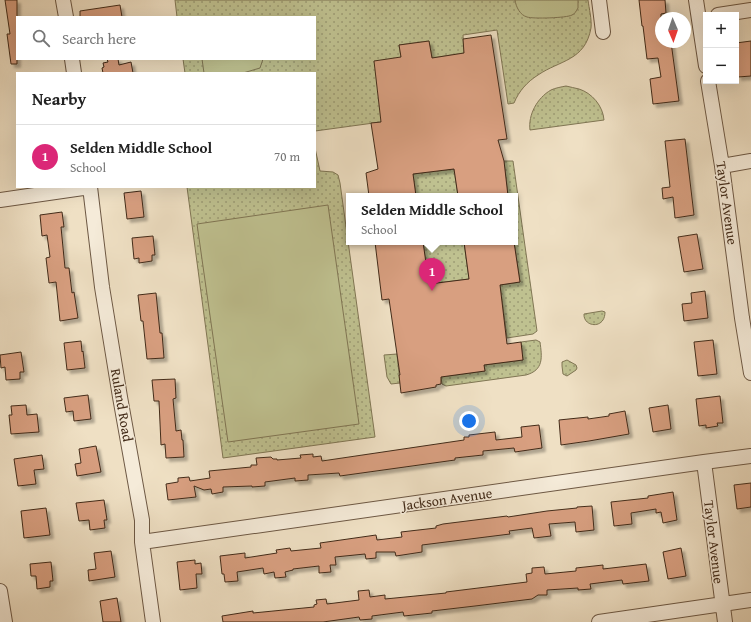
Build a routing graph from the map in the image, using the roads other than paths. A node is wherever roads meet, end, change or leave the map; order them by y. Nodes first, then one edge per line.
1 (63, 0) edge
2 (599, 0) edge
3 (696, 0) edge
4 (751, 10) edge
5 (738, 12) edge
6 (66, 16) edge
7 (702, 17) edge
8 (603, 32) dead end
9 (705, 48) edge
10 (72, 60) edge
11 (74, 72) edge
12 (708, 84) edge
13 (751, 161) edge
14 (722, 166) junction
15 (83, 188) edge
16 (90, 188) edge
17 (0, 200) edge
18 (751, 373) edge
19 (751, 456) edge
20 (704, 462) junction
21 (142, 542) junction
22 (0, 592) edge
23 (751, 600) edge
24 (722, 604) junction
25 (5, 622) edge
26 (153, 622) edge
27 (600, 622) edge
28 (725, 622) edge

1 - 6 street
2 - 8 street
3 - 7 street
4 - 5 street
7 - 9 street
10 - 11 street
12 - 14 street, Taylor Avenue
13 - 14 street
14 - 18 street, Taylor Avenue
15 - 17 street
16 - 21 street, Ruland Road
19 - 20 street, Jackson Avenue
20 - 21 street, Jackson Avenue
20 - 24 street, Taylor Avenue
21 - 26 street, Ruland Road
22 - 25 street
23 - 24 street
24 - 27 street
24 - 28 street, Taylor Avenue

